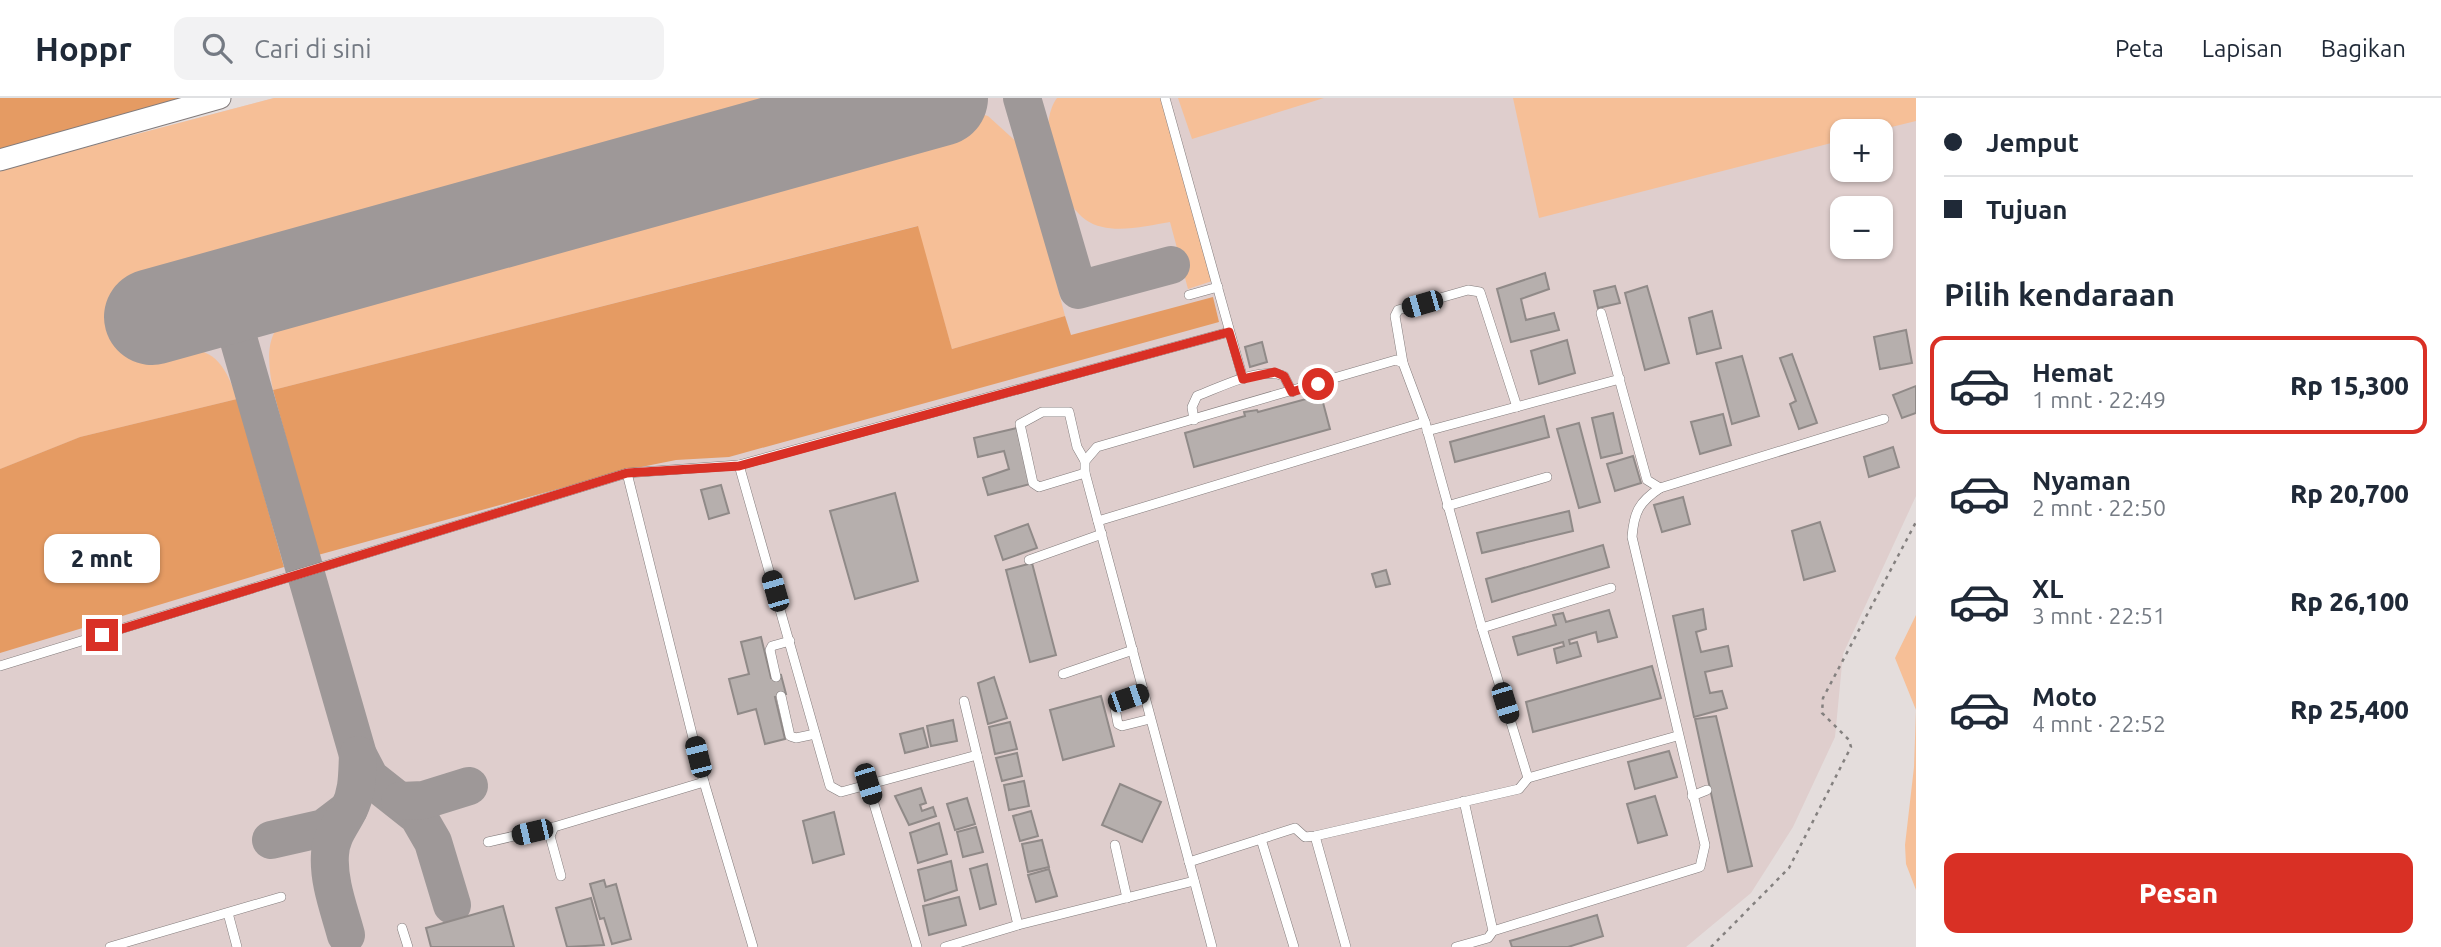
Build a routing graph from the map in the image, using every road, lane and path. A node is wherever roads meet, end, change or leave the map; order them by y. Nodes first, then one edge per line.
1 (220, 98) edge
2 (1165, 98) edge
3 (0, 160) edge
4 (1218, 287) junction
5 (1189, 295) dead end
6 (1601, 313) dead end
7 (1229, 332) junction
8 (1403, 363) junction
9 (1243, 379) junction
10 (1620, 379) junction
11 (1292, 392) junction
12 (1517, 407) junction
13 (1884, 419) dead end
14 (1194, 420) junction
15 (1426, 426) junction
16 (1085, 461) junction
17 (739, 466) junction
18 (627, 473) junction
19 (1085, 473) junction
20 (1547, 477) dead end
21 (1660, 488) junction
22 (1447, 506) junction
23 (1098, 521) junction
24 (1916, 522) edge
25 (1102, 534) junction
26 (1029, 560) dead end
27 (1611, 588) dead end
28 (1482, 628) junction
29 (790, 641) junction
30 (1133, 650) junction
31 (0, 666) edge
32 (1063, 674) dead end
33 (776, 677) dead end
34 (1143, 694) junction
35 (781, 696) dead end
36 (964, 701) dead end
37 (1150, 719) junction
38 (816, 734) junction
39 (1677, 736) junction
40 (976, 755) junction
41 (1528, 778) junction
42 (704, 782) junction
43 (868, 784) junction
44 (1707, 790) dead end
45 (1692, 796) junction
46 (1464, 801) junction
47 (554, 827) junction
48 (1315, 836) junction
49 (1261, 839) junction
50 (488, 842) dead end
51 (1115, 845) dead end
52 (1189, 862) junction
53 (561, 876) dead end
54 (1194, 881) junction
55 (281, 897) dead end
56 (1127, 898) junction
57 (228, 913) junction
58 (1018, 925) junction
59 (402, 928) dead end
60 (1493, 931) junction
61 (110, 947) edge
62 (237, 947) edge
63 (408, 947) edge
64 (752, 947) edge
65 (917, 947) edge
66 (945, 947) edge
67 (1212, 947) edge
68 (1294, 947) edge
69 (1346, 947) edge
70 (1456, 947) edge
71 (1711, 947) edge

1 - 3 street
2 - 4 lane
4 - 5 lane
4 - 7 lane
6 - 10 lane
7 - 9 lane
7 - 17 lane
8 - 11 lane
8 - 12 lane
8 - 15 lane
9 - 11 lane
9 - 14 lane
10 - 12 lane
10 - 21 lane
11 - 14 lane
12 - 15 lane
13 - 21 lane
14 - 16 lane
15 - 22 lane
15 - 23 lane
16 - 19 lane
16 - 19 lane
17 - 18 lane
17 - 29 lane
18 - 31 lane
18 - 42 lane
19 - 23 lane
20 - 22 lane
21 - 39 lane
22 - 28 lane
23 - 25 lane
24 - 71 path
25 - 26 lane
25 - 30 lane
27 - 28 lane
28 - 41 lane
29 - 33 lane
29 - 38 lane
30 - 32 lane
30 - 34 lane
34 - 37 lane
34 - 37 lane
35 - 38 lane
36 - 40 lane
37 - 52 lane
38 - 43 lane
39 - 41 lane
39 - 45 lane
40 - 43 lane
40 - 58 lane
41 - 46 lane
42 - 47 lane
42 - 64 lane
43 - 65 lane
44 - 45 lane
45 - 60 lane
46 - 48 lane
46 - 60 lane
47 - 50 lane
47 - 53 lane
48 - 49 lane
48 - 69 lane
49 - 52 lane
49 - 68 lane
51 - 56 lane
52 - 54 lane
54 - 56 lane
54 - 67 lane
55 - 57 lane
56 - 58 lane
57 - 61 lane
57 - 62 lane
58 - 66 lane
59 - 63 lane
60 - 70 lane

